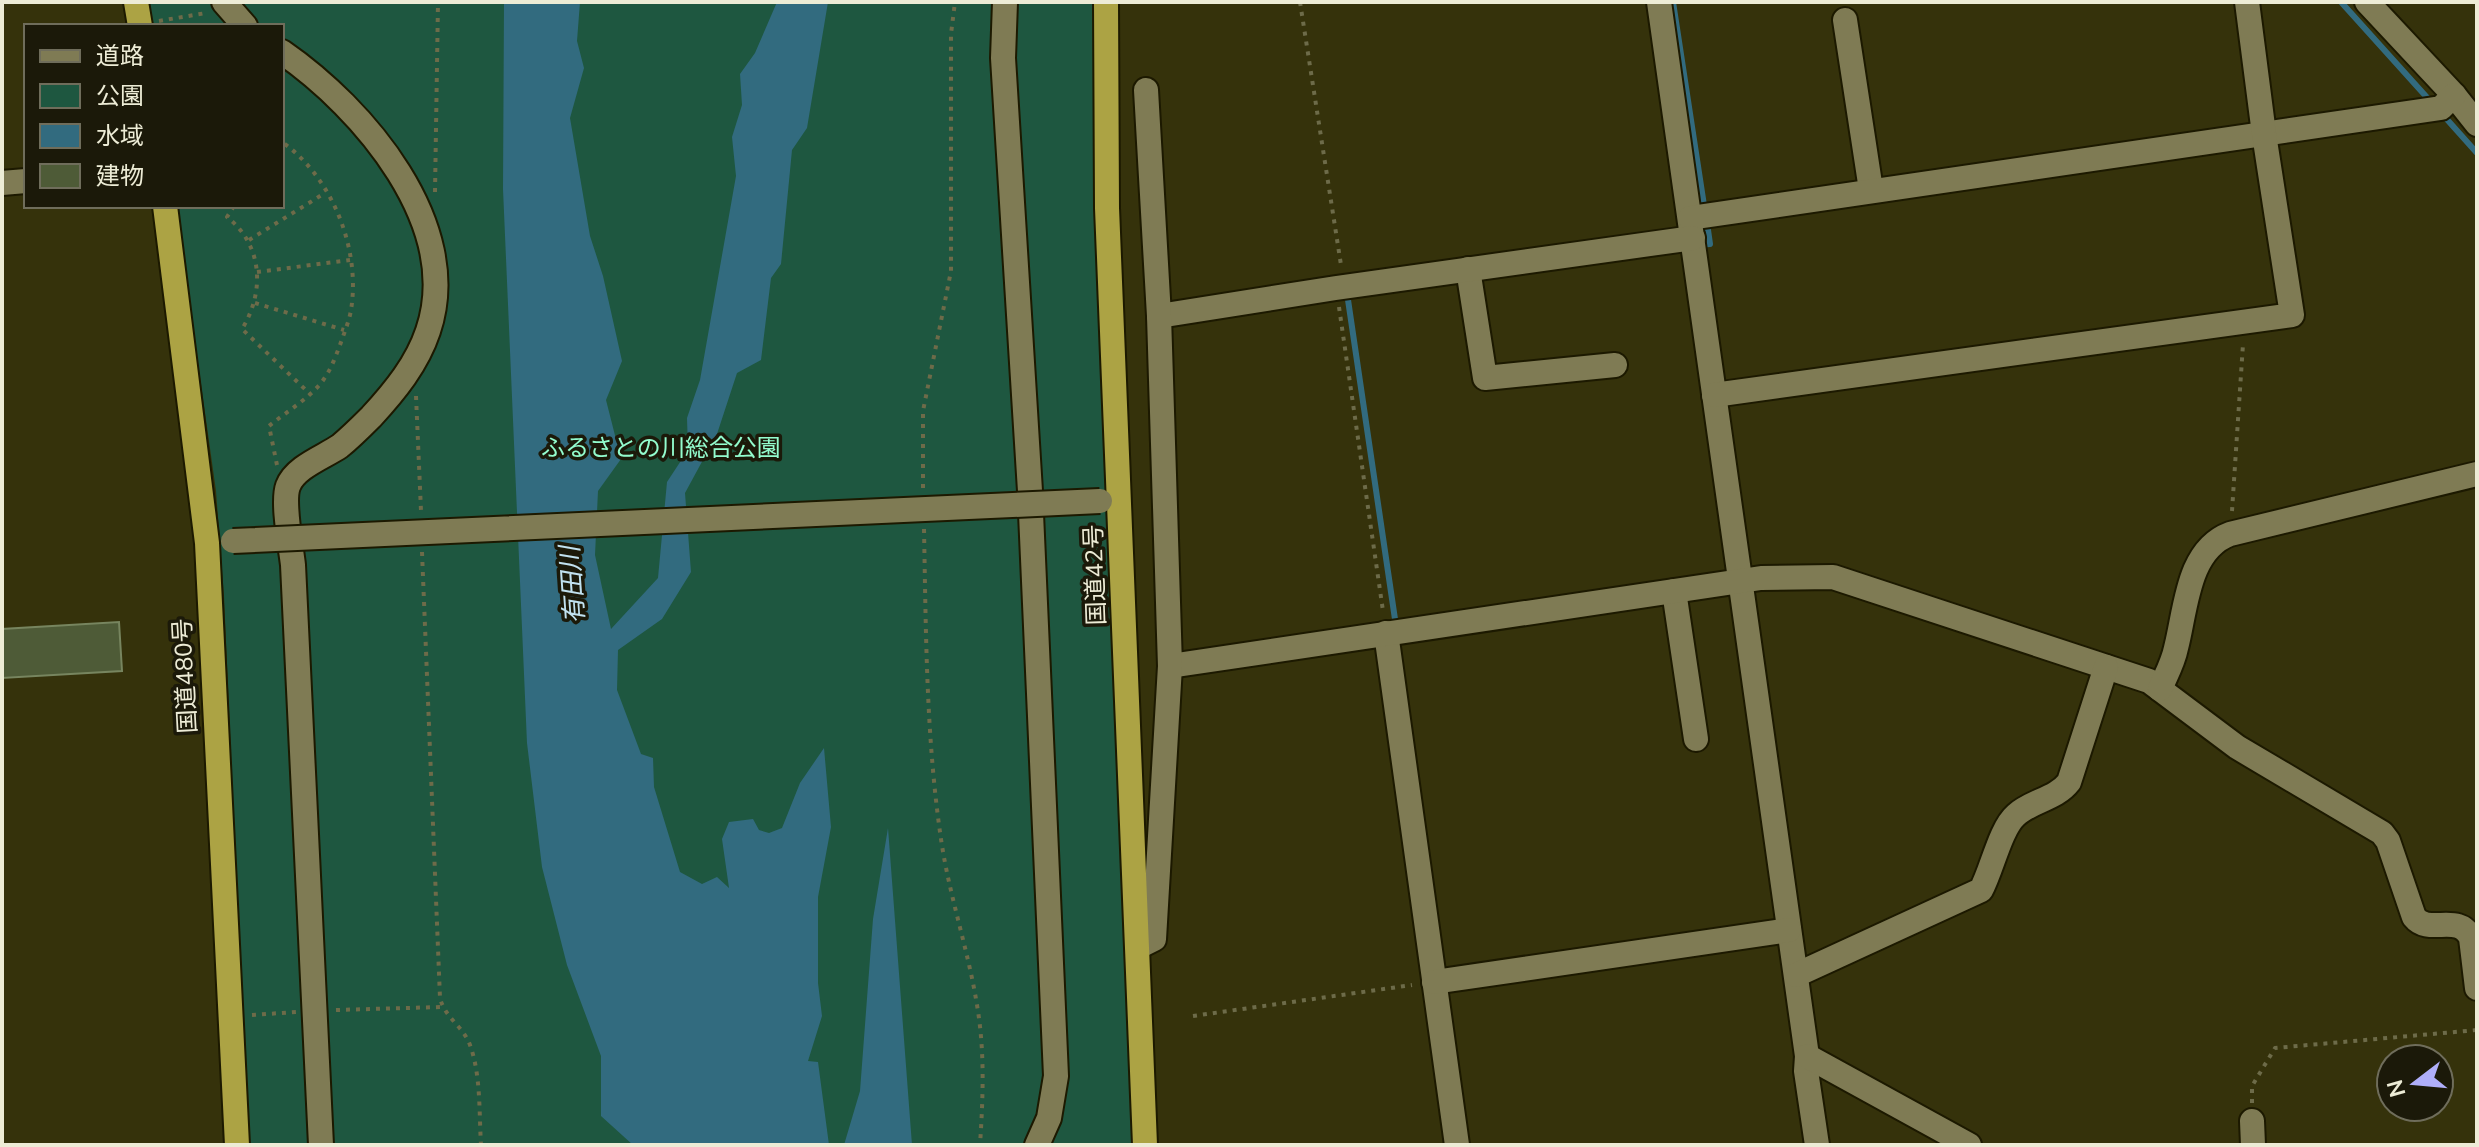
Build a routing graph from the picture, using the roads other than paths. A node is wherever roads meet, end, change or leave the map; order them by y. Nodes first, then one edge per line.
1 (224, 2) edge
2 (1005, 2) edge
3 (1106, 2) edge
4 (1659, 2) edge
5 (2247, 2) edge
6 (2367, 2) edge
7 (1845, 20) dead end
8 (243, 24) edge
9 (284, 53) edge
10 (1146, 90) dead end
11 (2454, 95) junction
12 (2477, 124) edge
13 (2264, 134) junction
14 (24, 181) edge
15 (2, 183) edge
16 (1871, 190) junction
17 (165, 208) edge
18 (1691, 228) junction
19 (1468, 269) junction
20 (1159, 316) junction
21 (1615, 365) dead end
22 (1714, 395) junction
23 (2477, 474) edge
24 (1110, 501) junction
25 (207, 543) junction
26 (1740, 582) junction
27 (1674, 591) junction
28 (1386, 633) junction
29 (1170, 666) junction
30 (2106, 667) junction
31 (2160, 689) junction
32 (1696, 739) dead end
33 (1789, 930) junction
34 (1138, 947) junction
35 (1796, 975) junction
36 (1434, 982) junction
37 (2477, 988) edge
38 (1807, 1056) junction
39 (237, 1145) edge
40 (321, 1145) edge
41 (1037, 1145) edge
42 (1145, 1145) edge
43 (1457, 1145) edge
44 (1817, 1145) edge
45 (1969, 1145) edge

1 - 8 street
2 - 41 street
3 - 24 highway, 国道42号
4 - 18 street
5 - 13 street
6 - 11 street
7 - 16 street
9 - 40 street
10 - 20 street
11 - 12 street
11 - 13 street
13 - 16 street
13 - 22 street
14 - 15 street
16 - 18 street
17 - 25 highway, 国道480号
18 - 19 street
18 - 22 street
19 - 20 street
19 - 21 street
20 - 29 street
22 - 26 street
23 - 31 street
24 - 25 street, bridge
24 - 34 highway, 国道42号
25 - 39 highway, 国道480号
26 - 27 street
26 - 30 street
26 - 33 street
27 - 28 street
27 - 32 street
28 - 29 street
28 - 36 street
29 - 34 street
30 - 31 street
30 - 35 street
31 - 37 street
33 - 35 street
33 - 36 street
34 - 42 highway, 国道42号
35 - 38 street
36 - 43 street
38 - 44 street
38 - 45 street

